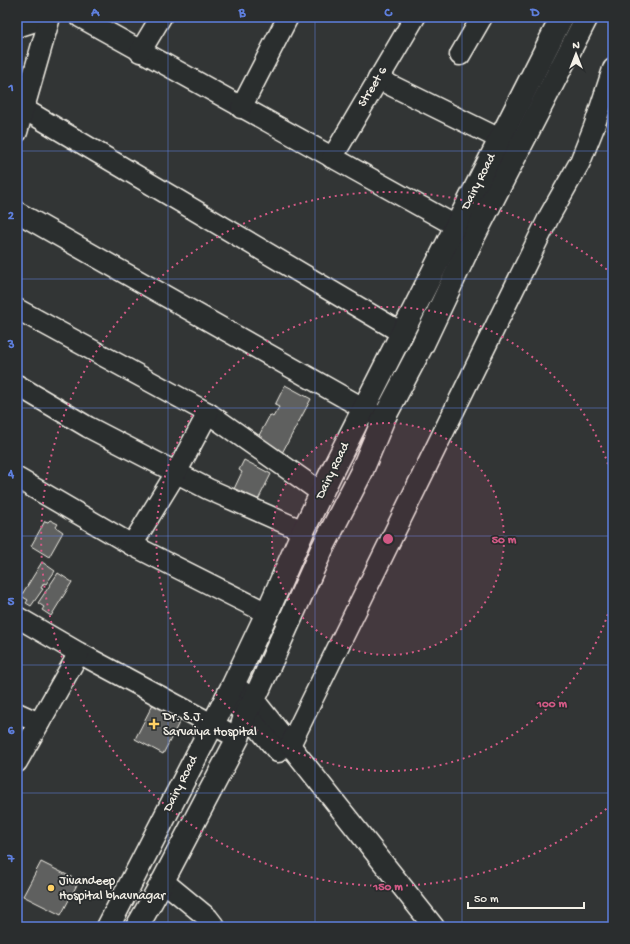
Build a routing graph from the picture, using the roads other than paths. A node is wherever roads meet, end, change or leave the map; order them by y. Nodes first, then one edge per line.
1 (49, 17) edge
2 (80, 17) edge
3 (161, 17) edge
4 (288, 17) edge
5 (415, 17) edge
6 (482, 17) edge
7 (562, 17) edge
8 (587, 17) edge
9 (17, 27) edge
10 (140, 52) junction
11 (460, 55) dead end
12 (613, 69) edge
13 (378, 79) junction
14 (241, 108) junction
15 (24, 109) junction
16 (17, 132) edge
17 (500, 139) junction
18 (332, 158) junction
19 (17, 212) edge
20 (465, 232) junction
21 (17, 308) edge
22 (402, 333) junction
23 (17, 385) edge
24 (364, 410) junction
25 (208, 413) junction
26 (383, 420) junction
27 (176, 473) junction
28 (17, 478) edge
29 (322, 493) junction
30 (303, 531) junction
31 (132, 545) junction
32 (267, 613) junction
33 (17, 617) edge
34 (79, 653) junction
35 (229, 691) junction
36 (250, 706) junction
37 (17, 713) edge
38 (39, 723) junction
39 (212, 725) junction
40 (238, 738) junction
41 (290, 746) junction
42 (17, 762) edge
43 (163, 881) junction
44 (422, 922) edge
45 (108, 927) edge
46 (137, 927) edge
47 (215, 927) edge

1 - 9 street
1 - 15 street
2 - 10 street
3 - 10 street
4 - 14 street
5 - 13 street, Street 6
6 - 11 street
7 - 17 main road, Dairy Road
8 - 20 main road, Dairy Road
10 - 14 street
12 - 41 street
13 - 17 street
13 - 18 street, Street 6
14 - 18 street
15 - 16 street
15 - 22 street
17 - 20 main road, Dairy Road
18 - 20 street
19 - 24 street
20 - 22 main road, Dairy Road
20 - 26 main road, Dairy Road
21 - 25 street
22 - 24 main road, Dairy Road
23 - 27 street
24 - 26 street
24 - 29 main road, Dairy Road
25 - 27 street
25 - 29 street
26 - 36 main road, Dairy Road
27 - 30 street
27 - 31 street
28 - 31 street
29 - 30 main road, Dairy Road
30 - 32 main road, Dairy Road
31 - 32 street
32 - 35 main road, Dairy Road
33 - 34 street
34 - 38 street
34 - 39 street
35 - 36 street
35 - 39 main road, Dairy Road
36 - 40 main road, Dairy Road
36 - 41 street
36 - 44 street
37 - 38 street
38 - 42 street
39 - 40 street
39 - 45 main road, Dairy Road
40 - 43 main road, Dairy Road
41 - 44 street
43 - 46 main road, Dairy Road
43 - 47 street

